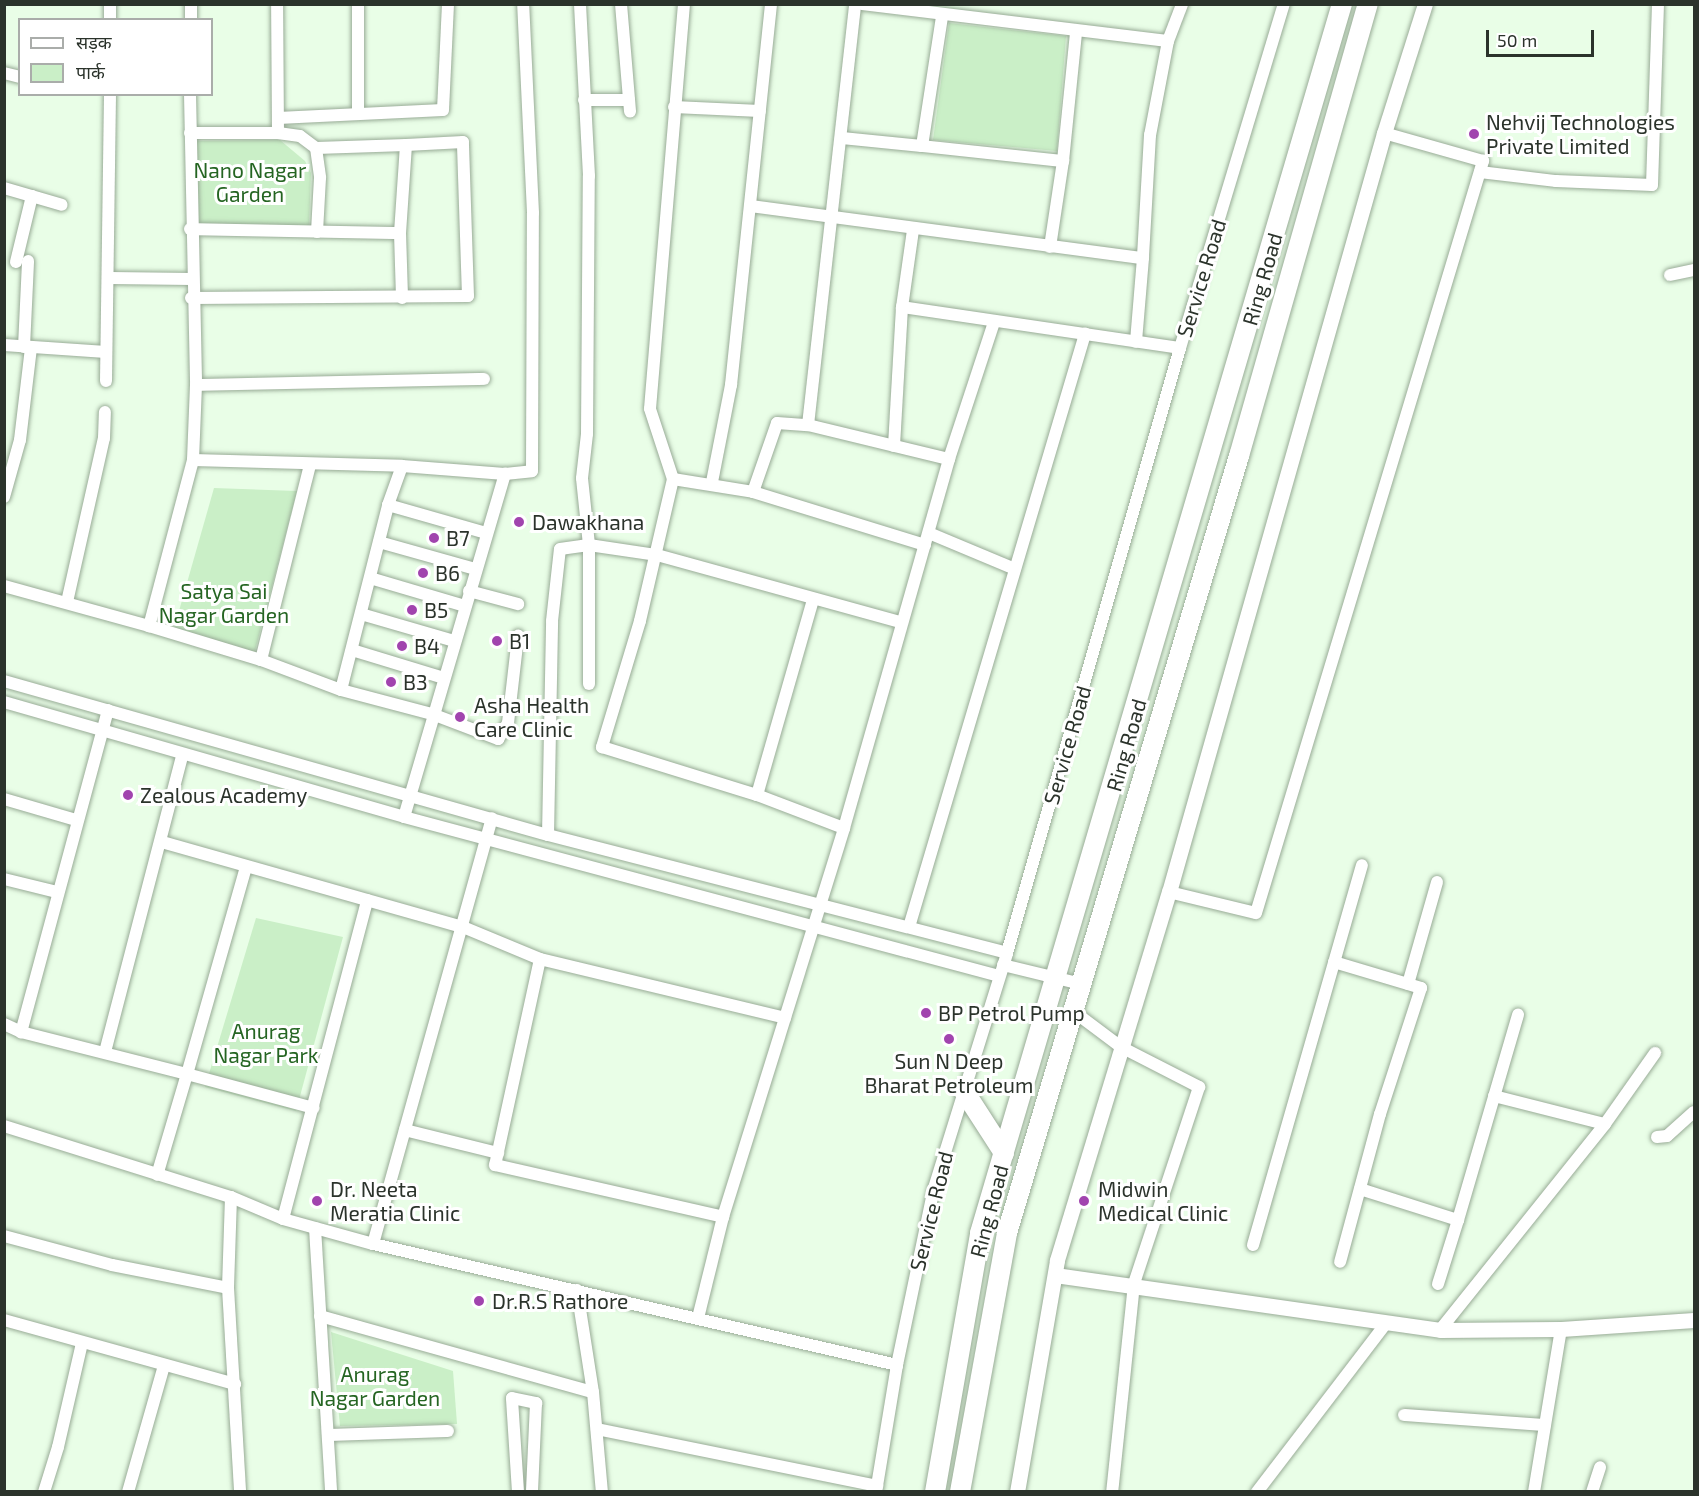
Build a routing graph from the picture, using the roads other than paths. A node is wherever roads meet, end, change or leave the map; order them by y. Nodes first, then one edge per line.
1 (277, 4) edge
2 (358, 4) edge
3 (448, 4) edge
4 (523, 4) edge
5 (580, 4) edge
6 (621, 4) edge
7 (684, 4) edge
8 (771, 4) edge
9 (855, 4) edge
10 (862, 4) edge
11 (1182, 4) edge
12 (1284, 4) edge
13 (1342, 4) edge
14 (1368, 4) edge
15 (1425, 4) edge
16 (1658, 4) edge
17 (942, 16) junction
18 (1076, 32) junction
19 (1168, 41) junction
20 (110, 96) edge
21 (190, 96) edge
22 (584, 100) junction
23 (674, 107) junction
24 (760, 111) junction
25 (358, 114) junction
26 (278, 118) junction
27 (190, 133) junction
28 (278, 133) junction
29 (1384, 133) junction
30 (842, 138) junction
31 (406, 145) junction
32 (922, 146) junction
33 (316, 148) junction
34 (1063, 161) junction
35 (1480, 172) junction
36 (4, 188) edge
37 (32, 196) junction
38 (62, 205) dead end
39 (751, 206) junction
40 (832, 215) junction
41 (190, 229) junction
42 (913, 230) junction
43 (317, 232) junction
44 (400, 233) junction
45 (1050, 247) junction
46 (1143, 258) junction
47 (1695, 270) edge
48 (1670, 275) dead end
49 (110, 278) junction
50 (192, 279) junction
51 (191, 298) junction
52 (402, 298) junction
53 (902, 307) junction
54 (994, 322) junction
55 (1085, 334) junction
56 (1136, 342) junction
57 (4, 345) edge
58 (27, 347) junction
59 (1180, 348) junction
60 (106, 352) junction
61 (484, 379) dead end
62 (106, 381) dead end
63 (196, 385) junction
64 (105, 412) dead end
65 (808, 425) junction
66 (894, 446) junction
67 (949, 459) junction
68 (193, 460) junction
69 (310, 465) junction
70 (402, 466) junction
71 (504, 474) junction
72 (673, 478) junction
73 (712, 482) junction
74 (753, 492) junction
75 (4, 497) edge
76 (388, 505) junction
77 (486, 533) junction
78 (927, 539) junction
79 (379, 542) junction
80 (589, 545) junction
81 (657, 555) junction
82 (475, 569) junction
83 (1015, 569) junction
84 (370, 578) junction
85 (4, 586) edge
86 (469, 591) junction
87 (813, 600) junction
88 (67, 602) junction
89 (518, 604) dead end
90 (465, 606) junction
91 (361, 614) junction
92 (900, 622) junction
93 (149, 626) junction
94 (518, 636) dead end
95 (454, 642) junction
96 (352, 650) junction
97 (261, 660) junction
98 (444, 678) junction
99 (4, 681) edge
100 (589, 684) dead end
101 (341, 690) junction
102 (4, 702) edge
103 (108, 710) junction
104 (432, 714) junction
105 (101, 730) junction
106 (182, 756) junction
107 (757, 795) junction
108 (410, 796) junction
109 (4, 798) edge
110 (404, 817) junction
111 (492, 818) junction
112 (76, 820) junction
113 (844, 828) junction
114 (548, 835) junction
115 (486, 840) junction
116 (162, 842) junction
117 (1362, 865) dead end
118 (246, 867) junction
119 (4, 879) edge
120 (1437, 882) dead end
121 (57, 892) junction
122 (1169, 892) junction
123 (367, 900) junction
124 (820, 907) junction
125 (814, 926) junction
126 (463, 927) junction
127 (909, 927) junction
128 (540, 958) junction
129 (1334, 962) junction
130 (1003, 965) junction
131 (1057, 978) junction
132 (1081, 984) junction
133 (1408, 984) junction
134 (1073, 1011) junction
135 (1518, 1015) dead end
136 (785, 1018) junction
137 (4, 1024) edge
138 (21, 1032) junction
139 (1121, 1047) junction
140 (105, 1052) junction
141 (1655, 1053) dead end
142 (187, 1074) junction
143 (964, 1091) junction
144 (1494, 1096) junction
145 (314, 1108) junction
146 (1695, 1112) edge
147 (1605, 1124) junction
148 (4, 1126) edge
149 (405, 1130) junction
150 (1656, 1137) dead end
151 (1004, 1153) junction
152 (498, 1154) junction
153 (157, 1175) junction
154 (1360, 1189) junction
155 (231, 1197) junction
156 (723, 1217) junction
157 (283, 1219) junction
158 (1458, 1220) junction
159 (315, 1228) junction
160 (4, 1236) edge
161 (373, 1244) junction
162 (1253, 1245) dead end
163 (1340, 1262) dead end
164 (1055, 1275) junction
165 (1134, 1284) junction
166 (1438, 1284) dead end
167 (228, 1288) junction
168 (577, 1290) junction
169 (320, 1316) junction
170 (698, 1318) junction
171 (4, 1320) edge
172 (1695, 1320) edge
173 (1386, 1323) junction
174 (1561, 1329) junction
175 (1440, 1330) junction
176 (82, 1343) junction
177 (897, 1365) junction
178 (164, 1366) junction
179 (235, 1384) junction
180 (593, 1392) junction
181 (1404, 1415) dead end
182 (1545, 1425) junction
183 (597, 1429) junction
184 (448, 1431) dead end
185 (328, 1435) junction
186 (1600, 1467) dead end
187 (876, 1489) edge
188 (44, 1491) edge
189 (128, 1491) edge
190 (240, 1491) edge
191 (331, 1491) edge
192 (518, 1491) edge
193 (532, 1491) edge
194 (602, 1491) edge
195 (935, 1491) edge
196 (960, 1491) edge
197 (1017, 1491) edge
198 (1112, 1491) edge
199 (1257, 1491) edge
200 (1534, 1491) edge
201 (1592, 1491) edge

1 - 26 street
2 - 25 street
3 - 25 street
4 - 71 street
5 - 22 street
6 - 22 street
7 - 23 street
8 - 24 street
9 - 30 street
10 - 17 street
11 - 19 street
12 - 59 street, Service Road
13 - 131 main road, Ring Road
14 - 132 main road, Ring Road
15 - 29 street
16 - 35 street
17 - 18 street
17 - 32 street
18 - 19 street
18 - 34 street
19 - 46 street
20 - 49 street
21 - 27 street
22 - 80 street
23 - 24 street
23 - 72 street
24 - 39 street
25 - 26 street
26 - 28 street
27 - 28 street
27 - 41 street
28 - 33 street
29 - 35 street
29 - 122 street
30 - 32 street
30 - 40 street
31 - 33 street
31 - 44 street
31 - 52 street
32 - 34 street
33 - 43 street
34 - 45 street
35 - 122 street
36 - 37 street
37 - 38 street
37 - 58 street
39 - 40 street
39 - 73 street
40 - 42 street
40 - 65 street
41 - 43 street
41 - 50 street
42 - 45 street
42 - 53 street
43 - 44 street
44 - 52 street
45 - 46 street
46 - 56 street
47 - 48 street
49 - 50 street
49 - 60 street
50 - 51 street
51 - 52 street
51 - 63 street
53 - 54 street
53 - 66 street
54 - 55 street
54 - 67 street
55 - 56 street
55 - 83 street
56 - 59 street
57 - 58 street
58 - 60 street
58 - 75 street
59 - 130 street, Service Road
60 - 62 street
61 - 63 street
63 - 68 street
64 - 88 street
65 - 66 street
65 - 74 street
66 - 67 street
67 - 78 street
68 - 69 street
68 - 93 street
69 - 70 street
69 - 97 street
70 - 71 street
70 - 76 street
71 - 77 street
72 - 73 street
72 - 81 street
73 - 74 street
74 - 78 street
76 - 77 street
76 - 79 street
77 - 82 street
78 - 83 street
78 - 92 street
79 - 82 street
79 - 84 street
80 - 81 street
80 - 100 street
80 - 114 street
81 - 87 street
81 - 107 street
82 - 86 street
83 - 127 street
84 - 90 street
84 - 91 street
85 - 88 street
86 - 89 street
86 - 90 street
87 - 92 street
87 - 107 street
88 - 93 street
90 - 95 street
91 - 95 street
91 - 96 street
92 - 113 street
93 - 97 street
94 - 104 street
95 - 98 street
96 - 98 street
96 - 101 street
97 - 101 street
98 - 104 street
99 - 103 street
101 - 104 street
102 - 105 street
103 - 105 street
103 - 108 street
104 - 108 street
105 - 106 street
105 - 112 street
106 - 110 street
106 - 116 street
107 - 113 street
108 - 110 street
108 - 111 street
109 - 112 street
110 - 115 street
111 - 114 street
111 - 115 street
112 - 121 street
113 - 124 street
114 - 124 street
115 - 125 street
115 - 126 street
116 - 118 street
116 - 140 street
117 - 129 street
118 - 123 street
118 - 142 street
119 - 121 street
120 - 133 street
121 - 138 street
122 - 139 street
123 - 126 street
123 - 145 street
124 - 125 street
124 - 127 street
125 - 130 street
125 - 136 street
126 - 128 street
126 - 149 street
127 - 130 street
128 - 136 street
128 - 152 street
129 - 133 street
129 - 162 street
130 - 131 street
130 - 143 street, Service Road
131 - 132 street
131 - 151 main road, Ring Road
132 - 134 main road, Ring Road
133 - 154 street
134 - 139 street
134 - 196 main road, Ring Road
135 - 144 street
136 - 156 street
137 - 138 street
138 - 140 street
139 - 164 street
139 - 165 street
140 - 142 street
141 - 147 street
142 - 145 street
142 - 153 street
143 - 151 main road
143 - 177 street, Service Road
144 - 147 street
144 - 158 street
145 - 157 street
146 - 150 street
147 - 175 street
148 - 153 street
149 - 152 street
149 - 161 street
151 - 195 main road, Ring Road
152 - 156 street
153 - 155 street
154 - 158 street
154 - 163 street
155 - 157 street
155 - 167 street
156 - 170 street
157 - 159 street
158 - 166 street
159 - 161 street
159 - 169 street
160 - 167 street
161 - 168 street
164 - 165 street
164 - 197 street
165 - 173 street
165 - 198 street
167 - 179 street
168 - 170 street
168 - 180 street
169 - 180 street
169 - 185 street
170 - 177 street
171 - 176 street
172 - 174 street
173 - 175 street
173 - 199 street
174 - 175 street
174 - 182 street
176 - 178 street
176 - 188 street
177 - 187 street, Service Road
178 - 179 street
178 - 189 street
179 - 190 street
180 - 183 street
181 - 182 street
182 - 200 street
183 - 187 street
183 - 194 street
184 - 185 street
185 - 191 street
186 - 201 street
192 - 193 street

